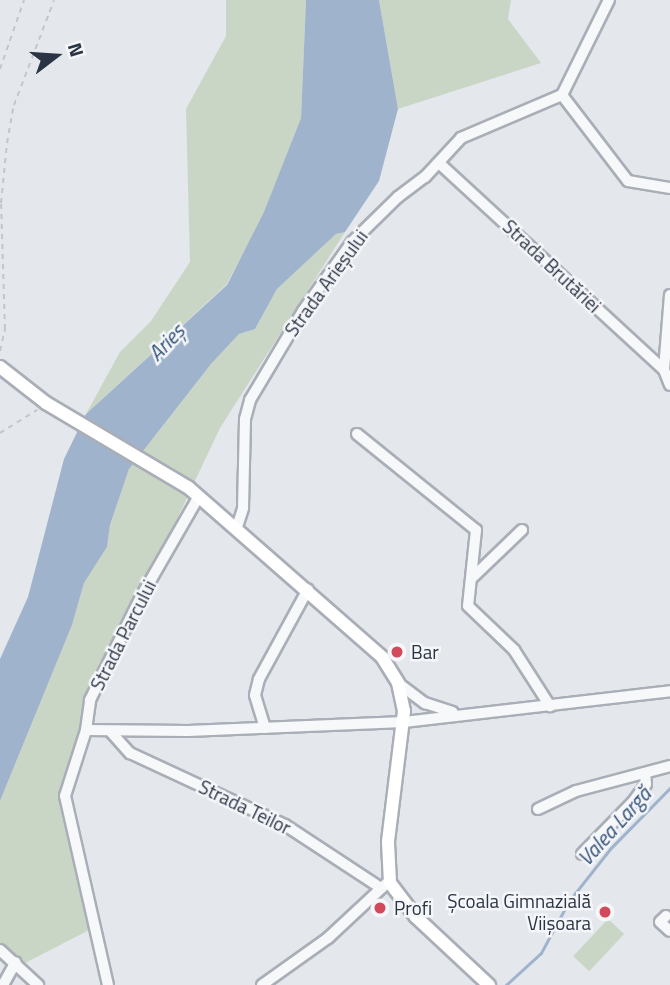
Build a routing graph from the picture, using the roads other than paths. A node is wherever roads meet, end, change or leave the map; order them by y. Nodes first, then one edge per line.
1 (609, 0) edge
2 (562, 95) junction
3 (439, 163) junction
4 (670, 188) edge
5 (670, 295) edge
6 (0, 367) edge
7 (664, 370) junction
8 (670, 385) edge
9 (357, 434) dead end
10 (193, 493) junction
11 (237, 527) junction
12 (522, 530) dead end
13 (473, 578) junction
14 (308, 589) junction
15 (398, 683) junction
16 (670, 691) edge
17 (550, 706) junction
18 (457, 713) junction
19 (404, 722) junction
20 (265, 728) junction
21 (86, 730) junction
22 (110, 731) junction
23 (670, 766) edge
24 (645, 774) junction
25 (538, 809) dead end
26 (582, 854) dead end
27 (385, 885) junction
28 (666, 916) dead end
29 (670, 931) edge
30 (0, 950) edge
31 (16, 962) junction
32 (488, 983) edge
33 (4, 985) edge
34 (38, 985) edge
35 (108, 985) edge
36 (262, 985) edge

1 - 2 street
2 - 3 street, Strada Arieșului
2 - 4 street
3 - 7 street, Strada Brutăriei
3 - 11 street, Strada Arieșului
5 - 7 street
6 - 10 main road
7 - 8 street
9 - 13 street
10 - 11 main road
10 - 21 street, Strada Parcului
11 - 14 main road
12 - 13 street
13 - 17 street
14 - 15 main road
14 - 20 street
15 - 18 street
15 - 19 main road
16 - 17 street
17 - 18 street
18 - 19 street
19 - 20 street
19 - 27 main road
20 - 22 street
21 - 22 street
21 - 35 street, Strada Parcului
22 - 27 street, Strada Teilor
23 - 24 street
24 - 25 street
24 - 26 street
27 - 32 main road
27 - 36 street
28 - 29 street
30 - 31 street
31 - 33 street
31 - 34 street

